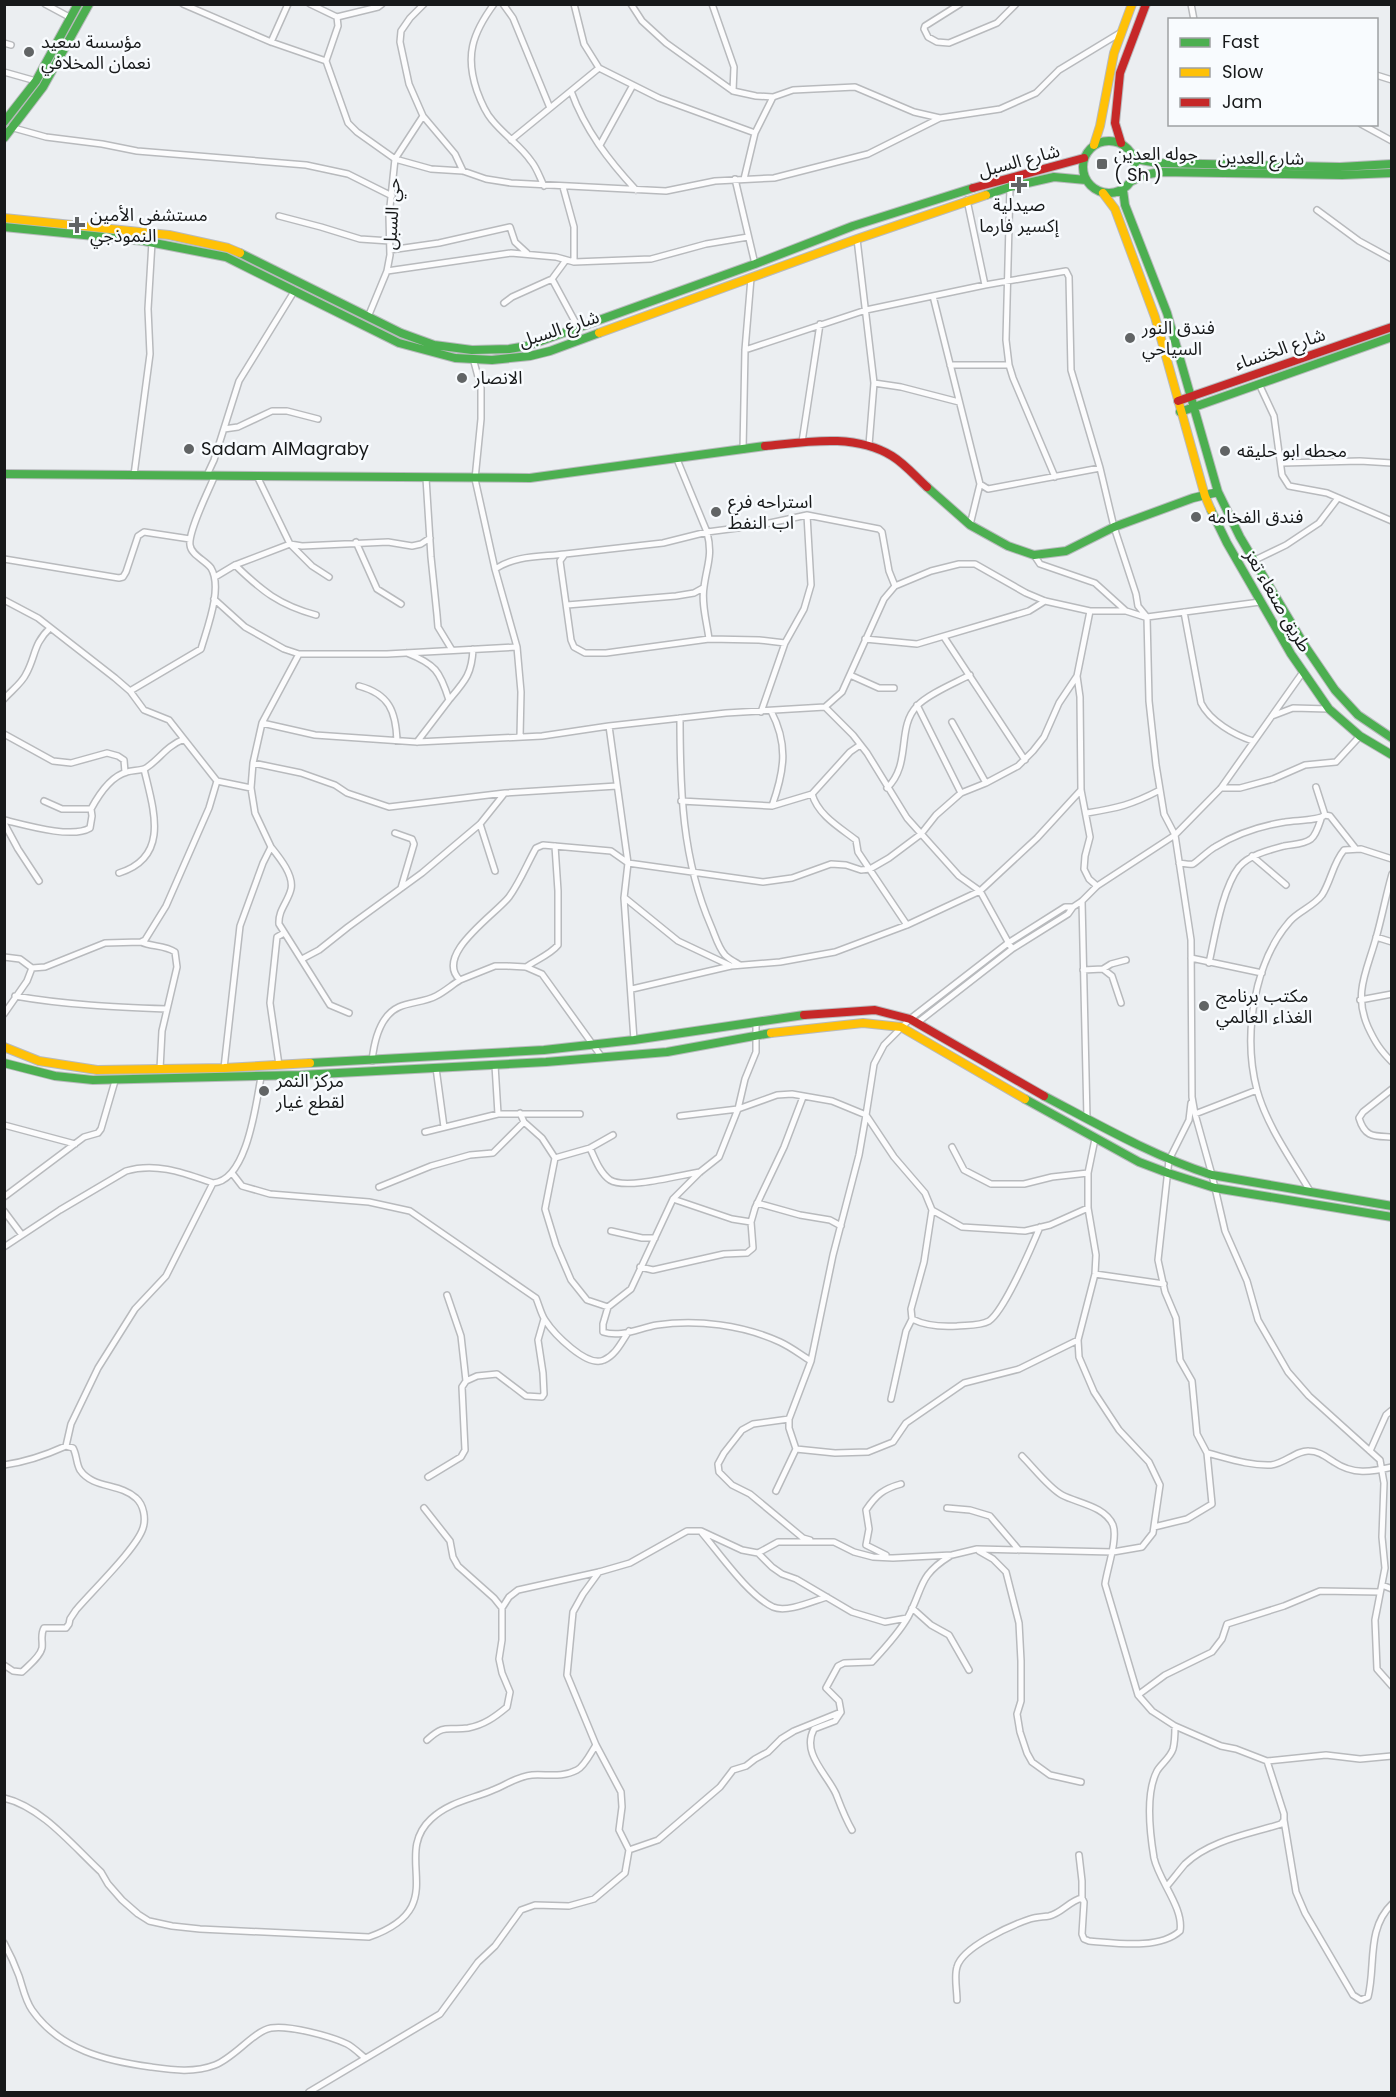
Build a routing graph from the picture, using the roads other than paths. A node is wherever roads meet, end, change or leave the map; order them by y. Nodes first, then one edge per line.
1 (45, 4) edge
2 (78, 4) edge
3 (89, 4) edge
4 (183, 4) edge
5 (288, 4) edge
6 (310, 4) edge
7 (382, 4) edge
8 (424, 4) edge
9 (494, 4) edge
10 (503, 4) edge
11 (574, 4) edge
12 (632, 4) edge
13 (712, 4) edge
14 (960, 4) edge
15 (1016, 4) edge
16 (1132, 4) edge
17 (1146, 4) edge
18 (321, 7) edge
19 (337, 17) junction
20 (71, 18) junction
21 (1121, 32) junction
22 (271, 42) junction
23 (326, 61) junction
24 (599, 68) junction
25 (4, 72) edge
26 (36, 81) junction
27 (633, 85) junction
28 (571, 91) junction
29 (733, 91) junction
30 (773, 97) junction
31 (550, 108) junction
32 (423, 116) junction
33 (940, 118) junction
34 (7, 125) edge
35 (1365, 126) edge
36 (755, 133) junction
37 (4, 138) edge
38 (511, 140) junction
39 (1392, 141) edge
40 (1121, 143) junction
41 (600, 145) junction
42 (1094, 145) junction
43 (1084, 158) junction
44 (395, 159) junction
45 (1135, 159) junction
46 (1392, 164) edge
47 (463, 171) junction
48 (1392, 173) edge
49 (735, 179) junction
50 (744, 179) junction
51 (1086, 180) junction
52 (1132, 182) junction
53 (544, 186) junction
54 (563, 187) junction
55 (1010, 187) junction
56 (636, 190) junction
57 (1123, 190) junction
58 (1103, 193) junction
59 (392, 196) junction
60 (967, 200) junction
61 (1317, 210) dead end
62 (279, 216) dead end
63 (4, 218) edge
64 (4, 227) edge
65 (748, 237) junction
66 (857, 239) junction
67 (390, 241) junction
68 (152, 242) junction
69 (390, 250) junction
70 (528, 254) junction
71 (1392, 259) edge
72 (566, 260) junction
73 (574, 262) junction
74 (755, 264) junction
75 (387, 271) junction
76 (751, 278) junction
77 (552, 279) junction
78 (1006, 281) junction
79 (985, 285) junction
80 (295, 290) junction
81 (933, 296) junction
82 (504, 303) dead end
83 (866, 310) junction
84 (368, 317) junction
85 (820, 324) junction
86 (1392, 327) edge
87 (579, 329) junction
88 (1392, 337) edge
89 (472, 350) junction
90 (745, 350) junction
91 (473, 361) junction
92 (950, 364) junction
93 (1009, 365) junction
94 (873, 382) junction
95 (1259, 384) junction
96 (1190, 396) junction
97 (1178, 401) junction
98 (959, 402) junction
99 (1193, 407) junction
100 (1180, 412) junction
101 (318, 419) dead end
102 (224, 429) junction
103 (802, 442) junction
104 (870, 446) junction
105 (743, 450) junction
106 (676, 457) junction
107 (1282, 463) junction
108 (1392, 464) edge
109 (1100, 468) junction
110 (4, 474) edge
111 (134, 475) junction
112 (211, 475) junction
113 (257, 476) junction
114 (1055, 477) junction
115 (426, 478) junction
116 (475, 479) junction
117 (980, 484) junction
118 (1218, 492) junction
119 (1205, 496) junction
120 (1338, 498) junction
121 (807, 515) junction
122 (1392, 521) edge
123 (970, 525) junction
124 (1114, 527) junction
125 (707, 532) junction
126 (430, 538) junction
127 (190, 539) junction
128 (356, 543) junction
129 (290, 544) junction
130 (566, 554) junction
131 (1034, 555) junction
132 (4, 559) edge
133 (1255, 561) junction
134 (235, 565) junction
135 (495, 569) junction
136 (215, 577) junction
137 (329, 578) dead end
138 (895, 586) junction
139 (703, 588) junction
140 (214, 599) junction
141 (4, 600) edge
142 (1045, 601) junction
143 (1260, 602) junction
144 (402, 604) dead end
145 (567, 605) junction
146 (1126, 610) junction
147 (1090, 611) junction
148 (1184, 612) junction
149 (316, 615) dead end
150 (1147, 617) junction
151 (50, 628) junction
152 (944, 637) junction
153 (709, 639) junction
154 (865, 639) junction
155 (785, 643) junction
156 (1305, 646) junction
157 (517, 647) junction
158 (473, 649) junction
159 (452, 650) junction
160 (405, 652) junction
161 (299, 654) junction
162 (1291, 654) junction
163 (1303, 672) junction
164 (850, 675) junction
165 (970, 675) junction
166 (1077, 676) junction
167 (359, 686) dead end
168 (894, 688) dead end
169 (130, 691) junction
170 (4, 699) edge
171 (449, 700) junction
172 (917, 705) junction
173 (825, 707) junction
174 (1329, 709) junction
175 (771, 711) junction
176 (761, 712) junction
177 (1270, 717) junction
178 (680, 718) junction
179 (952, 722) dead end
180 (262, 723) junction
181 (609, 726) junction
182 (4, 734) edge
183 (520, 736) junction
184 (1359, 736) junction
185 (1392, 738) edge
186 (184, 740) junction
187 (397, 741) junction
188 (1253, 741) junction
189 (417, 742) junction
190 (860, 745) junction
191 (1392, 755) edge
192 (1025, 760) junction
193 (253, 763) junction
194 (144, 769) junction
195 (125, 772) junction
196 (217, 781) junction
197 (986, 783) junction
198 (617, 786) junction
199 (1316, 787) dead end
200 (251, 788) junction
201 (887, 788) junction
202 (1221, 788) junction
203 (1160, 789) junction
204 (1081, 790) junction
205 (505, 793) junction
206 (961, 793) junction
207 (812, 794) junction
208 (44, 801) dead end
209 (681, 801) junction
210 (772, 806) junction
211 (91, 809) junction
212 (1087, 813) junction
213 (1323, 817) junction
214 (4, 822) edge
215 (480, 824) junction
216 (395, 832) dead end
217 (921, 834) junction
218 (1175, 835) junction
219 (555, 846) junction
220 (271, 847) junction
221 (1356, 849) junction
222 (1252, 856) junction
223 (1392, 859) edge
224 (628, 863) junction
225 (1179, 863) junction
226 (870, 869) junction
227 (495, 871) dead end
228 (119, 873) dead end
229 (693, 873) junction
230 (1392, 874) edge
231 (39, 881) dead end
232 (1286, 885) dead end
233 (1097, 886) junction
234 (401, 888) junction
235 (980, 891) junction
236 (624, 898) junction
237 (1082, 901) junction
238 (1073, 907) junction
239 (907, 925) junction
240 (284, 933) junction
241 (1376, 937) junction
242 (141, 942) junction
243 (1392, 942) edge
244 (1008, 943) junction
245 (1012, 950) junction
246 (4, 957) edge
247 (1191, 958) junction
248 (302, 959) junction
249 (1126, 960) dead end
250 (1209, 963) junction
251 (731, 966) junction
252 (741, 966) junction
253 (526, 967) junction
254 (32, 969) junction
255 (1103, 969) junction
256 (1083, 970) junction
257 (1262, 973) junction
258 (460, 980) junction
259 (632, 989) junction
260 (1392, 994) edge
261 (15, 996) junction
262 (1360, 1000) junction
263 (1121, 1003) dead end
264 (167, 1009) junction
265 (349, 1013) dead end
266 (4, 1014) edge
267 (914, 1021) junction
268 (756, 1022) junction
269 (901, 1027) junction
270 (756, 1035) junction
271 (634, 1040) junction
272 (594, 1044) junction
273 (4, 1047) edge
274 (602, 1056) junction
275 (372, 1061) junction
276 (1392, 1062) edge
277 (4, 1063) edge
278 (299, 1064) junction
279 (279, 1065) junction
280 (495, 1065) junction
281 (224, 1068) junction
282 (436, 1068) junction
283 (160, 1069) junction
284 (300, 1076) junction
285 (261, 1077) junction
286 (115, 1081) junction
287 (1392, 1089) edge
288 (1257, 1090) junction
289 (803, 1097) junction
290 (1192, 1097) junction
291 (738, 1109) junction
292 (520, 1113) junction
293 (498, 1114) junction
294 (580, 1114) dead end
295 (1195, 1114) junction
296 (866, 1115) junction
297 (680, 1116) dead end
298 (1087, 1119) junction
299 (524, 1122) junction
300 (4, 1125) edge
301 (444, 1127) junction
302 (425, 1132) dead end
303 (613, 1135) dead end
304 (1392, 1137) edge
305 (1095, 1139) junction
306 (75, 1144) junction
307 (952, 1147) dead end
308 (590, 1148) junction
309 (555, 1158) junction
310 (1169, 1160) junction
311 (699, 1172) junction
312 (232, 1173) junction
313 (1088, 1173) junction
314 (1167, 1173) junction
315 (1212, 1175) junction
316 (213, 1183) junction
317 (379, 1187) dead end
318 (1215, 1188) junction
319 (1310, 1191) junction
320 (4, 1197) edge
321 (673, 1198) junction
322 (757, 1203) junction
323 (1392, 1206) edge
324 (1088, 1208) junction
325 (4, 1210) edge
326 (932, 1210) junction
327 (1392, 1217) edge
328 (751, 1222) junction
329 (841, 1226) junction
330 (1040, 1227) junction
331 (611, 1231) dead end
332 (22, 1235) junction
333 (655, 1238) junction
334 (4, 1247) edge
335 (640, 1268) junction
336 (1095, 1274) junction
337 (1164, 1284) junction
338 (447, 1295) dead end
339 (608, 1307) junction
340 (544, 1319) junction
341 (912, 1319) junction
342 (628, 1331) junction
343 (1078, 1340) junction
344 (811, 1361) junction
345 (466, 1381) junction
346 (891, 1399) dead end
347 (1392, 1410) edge
348 (789, 1419) junction
349 (66, 1446) junction
350 (796, 1449) junction
351 (1370, 1451) junction
352 (1207, 1453) junction
353 (1022, 1456) dead end
354 (4, 1465) edge
355 (1392, 1467) edge
356 (1383, 1469) junction
357 (428, 1477) dead end
358 (901, 1484) dead end
359 (1384, 1487) junction
360 (1392, 1488) edge
361 (776, 1491) dead end
362 (424, 1508) dead end
363 (947, 1509) dead end
364 (1154, 1527) junction
365 (701, 1531) junction
366 (822, 1542) junction
367 (977, 1549) junction
368 (1019, 1550) junction
369 (1113, 1552) junction
370 (758, 1553) junction
371 (952, 1555) junction
372 (894, 1558) junction
373 (599, 1572) junction
374 (1381, 1588) junction
375 (1392, 1589) edge
376 (827, 1597) junction
377 (502, 1608) junction
378 (912, 1608) junction
379 (908, 1618) junction
380 (4, 1665) edge
381 (969, 1670) dead end
382 (1392, 1686) edge
383 (1138, 1695) junction
384 (841, 1712) junction
385 (1175, 1726) junction
386 (427, 1740) dead end
387 (596, 1745) junction
388 (1392, 1756) edge
389 (1268, 1761) junction
390 (1081, 1782) dead end
391 (4, 1798) edge
392 (1284, 1820) junction
393 (852, 1830) dead end
394 (629, 1850) junction
395 (1079, 1855) dead end
396 (1167, 1886) junction
397 (1082, 1898) junction
398 (1392, 1904) edge
399 (4, 1943) edge
400 (957, 2000) dead end
401 (365, 2058) junction
402 (309, 2092) edge

1 - 20 street
2 - 20 main road
3 - 34 main road
4 - 22 street
5 - 22 street
6 - 18 street
7 - 19 street
8 - 32 street
9 - 38 street
10 - 31 street
11 - 24 street
12 - 29 street
13 - 29 street
14 - 15 street
16 - 21 main road
17 - 40 main road
18 - 19 street
19 - 23 street
20 - 26 main road
21 - 33 street
21 - 42 main road
22 - 23 street
23 - 44 street
24 - 27 street
24 - 28 street
25 - 26 street
26 - 34 main road
27 - 36 street
27 - 41 street
28 - 31 street
28 - 41 street
29 - 30 street
30 - 33 street
30 - 36 street
31 - 38 street
32 - 44 street, حي السبل
32 - 47 street
33 - 50 street
34 - 37 main road
34 - 59 street
35 - 39 street
36 - 50 street
38 - 53 street
40 - 42 main road
40 - 45 main road
41 - 56 street
42 - 43 main road
43 - 51 main road
43 - 74 main road, شارع السبل
44 - 47 street
44 - 59 street, حي السبل
45 - 46 main road, شارع العدين
45 - 52 main road
47 - 53 street
48 - 52 main road, شارع العدين
49 - 50 street
49 - 56 street
49 - 65 street
51 - 55 main road, شارع السبل
51 - 58 main road
52 - 57 main road
53 - 54 street
54 - 56 street
54 - 73 street
55 - 60 main road, شارع السبل
55 - 78 street
57 - 58 main road
57 - 96 main road, طريق صنعاء تعز
58 - 97 main road, طريق صنعاء تعز
59 - 67 street, حي السبل
60 - 66 main road, شارع السبل
60 - 79 street
61 - 71 street
62 - 67 street
63 - 84 main road, شارع السبل
64 - 68 main road, شارع السبل
65 - 73 street
65 - 74 street
66 - 76 main road, شارع السبل
66 - 83 street
67 - 69 street, حي السبل
68 - 80 main road, شارع السبل
68 - 111 street
69 - 70 street
69 - 75 street, حي السبل
70 - 72 street
70 - 75 street
72 - 73 street
72 - 77 street
74 - 87 main road, شارع السبل
75 - 84 street, حي السبل
76 - 90 street
76 - 91 main road, شارع السبل
77 - 82 street
77 - 87 street
78 - 79 street
78 - 93 street
78 - 109 street
79 - 81 street
80 - 91 main road, شارع السبل
80 - 102 street
81 - 83 street
81 - 92 street
83 - 85 street
83 - 94 street
84 - 89 main road, شارع السبل
85 - 90 street
85 - 103 street
86 - 96 main road, شارع الخنساء
87 - 89 main road, شارع السبل
88 - 95 main road, شارع الخنساء
89 - 91 street
90 - 105 street
91 - 116 street
92 - 93 street
92 - 98 street
93 - 114 street
94 - 98 street
94 - 104 street
95 - 99 main road, شارع الخنساء
95 - 107 street
96 - 97 main road, شارع الخنساء
96 - 99 main road, طريق صنعاء تعز
97 - 100 main road, طريق صنعاء تعز
98 - 117 street
99 - 100 main road, شارع الخنساء
99 - 118 main road, طريق صنعاء تعز
100 - 119 main road, طريق صنعاء تعز
101 - 102 street
102 - 112 street
103 - 104 main road
103 - 105 main road
104 - 123 main road
105 - 106 main road
106 - 116 main road
106 - 125 street
107 - 108 street
107 - 120 street
109 - 114 street
109 - 124 street
110 - 111 main road
111 - 112 main road
112 - 113 main road
112 - 127 street
113 - 115 main road
113 - 129 street
114 - 117 street
115 - 116 main road
115 - 126 street
116 - 135 street
117 - 123 street
118 - 119 main road
118 - 133 main road, طريق صنعاء تعز
119 - 124 main road
119 - 143 main road, طريق صنعاء تعز
120 - 122 street
120 - 133 street
121 - 125 street
121 - 138 street
121 - 155 street
123 - 131 main road
124 - 131 main road
124 - 150 street
125 - 130 street
125 - 139 street
126 - 128 street
126 - 159 street
127 - 132 street
127 - 136 street
128 - 129 street
128 - 144 street
129 - 134 street
129 - 137 street
130 - 135 street
130 - 145 street
131 - 146 street
133 - 156 main road, طريق صنعاء تعز
134 - 136 street
134 - 149 street
135 - 157 street
136 - 140 street
138 - 142 street
138 - 154 street
139 - 145 street
139 - 153 street
140 - 161 street
140 - 169 street
141 - 151 street
142 - 147 street
142 - 152 street
143 - 148 street
143 - 162 main road, طريق صنعاء تعز
145 - 153 street
146 - 147 street
146 - 150 street
147 - 166 street
148 - 150 street
148 - 188 street
150 - 203 street
151 - 169 street
151 - 170 street
152 - 154 street
152 - 165 street
153 - 155 street
154 - 164 street
155 - 176 street
156 - 162 main road
156 - 185 main road, طريق صنعاء تعز
157 - 158 street
157 - 183 street
158 - 159 street
158 - 171 street
159 - 160 street
160 - 161 street
160 - 171 street
161 - 180 street
162 - 163 main road, طريق صنعاء تعز
163 - 174 main road, طريق صنعاء تعز
163 - 177 street
164 - 168 street
164 - 173 street
165 - 172 street
165 - 192 street
166 - 192 street
166 - 204 street
167 - 187 street
169 - 186 street
171 - 189 street
172 - 201 street
172 - 206 street
173 - 175 street
173 - 190 street
174 - 177 street
174 - 184 main road, طريق صنعاء تعز
175 - 176 street
175 - 210 street
176 - 178 street
177 - 188 street
178 - 181 street
178 - 209 street
179 - 197 street
180 - 187 street
180 - 193 street
181 - 183 street
181 - 198 street
182 - 195 street
183 - 189 street
184 - 191 main road, طريق صنعاء تعز
184 - 202 street
186 - 194 street
186 - 196 street
187 - 189 street
188 - 202 street
190 - 201 street
190 - 207 street
192 - 197 street
193 - 200 street
193 - 205 street
194 - 195 street
194 - 228 street
195 - 211 street
196 - 200 street
196 - 242 street
197 - 206 street
198 - 205 street
198 - 224 street
199 - 213 street
200 - 220 street
201 - 217 street
202 - 218 street
203 - 212 street
203 - 218 street
204 - 212 street
204 - 235 street
205 - 215 street
206 - 217 street
207 - 210 street
207 - 226 street
208 - 211 street
209 - 210 street
209 - 229 street
211 - 214 street
212 - 233 street
213 - 221 street
213 - 222 street
213 - 225 street
214 - 231 street
215 - 227 street
215 - 234 street
216 - 234 street
217 - 226 street
217 - 235 street
218 - 225 street
218 - 233 street
219 - 224 street
219 - 253 street
219 - 258 street
220 - 240 street
220 - 281 street
221 - 223 street
221 - 257 street
222 - 232 street
222 - 250 street
224 - 229 street
224 - 236 street
225 - 247 street
226 - 229 street
226 - 239 street
229 - 252 street
230 - 241 street
233 - 237 street
234 - 248 street
235 - 239 street
235 - 244 street
236 - 251 street
236 - 259 street
237 - 238 street
237 - 256 street
238 - 244 street
238 - 245 street
239 - 252 street
240 - 248 street
240 - 279 street
241 - 243 street
241 - 262 street
242 - 254 street
242 - 264 street
244 - 245 street
244 - 267 street
245 - 267 street
246 - 254 street
247 - 250 street
247 - 290 street
248 - 265 street
249 - 255 street
250 - 257 street
251 - 252 street
251 - 259 street
253 - 258 street
253 - 272 street
254 - 261 street
255 - 256 street
255 - 263 street
256 - 298 street
257 - 288 street
258 - 275 street
259 - 271 street
260 - 262 street
261 - 264 street
261 - 266 street
262 - 276 street
264 - 283 street
267 - 268 main road
267 - 269 street
267 - 298 main road
268 - 270 street
268 - 271 main road
269 - 270 main road
269 - 296 street
269 - 305 main road
270 - 274 main road
270 - 291 street
271 - 272 main road
272 - 274 street
272 - 275 main road
273 - 283 main road
274 - 280 main road
275 - 278 main road
277 - 286 main road
278 - 279 main road
278 - 284 main road
279 - 281 main road
280 - 282 main road
280 - 293 street
281 - 283 main road
282 - 284 main road
282 - 301 street
284 - 285 main road
285 - 286 main road
285 - 312 street
286 - 306 street
287 - 304 street
288 - 295 street
288 - 319 street
289 - 291 street
289 - 296 street
289 - 322 street
290 - 295 street
290 - 310 street
291 - 297 street
291 - 311 street
292 - 293 street
292 - 294 street
292 - 299 street
293 - 301 street
295 - 315 street
296 - 326 street
296 - 329 street
298 - 310 main road
299 - 309 street
299 - 317 street
300 - 306 street
301 - 302 street
303 - 308 street
305 - 313 street
305 - 314 main road
306 - 320 street
307 - 313 street
308 - 309 street
308 - 311 street
309 - 339 street
310 - 314 street
310 - 315 main road
311 - 321 street
312 - 316 street
312 - 340 street
313 - 324 street
314 - 318 main road
314 - 337 street
315 - 318 street
315 - 319 main road
316 - 332 street
316 - 349 street
318 - 327 main road
318 - 351 street
319 - 323 main road
321 - 328 street
321 - 333 street
322 - 328 street
322 - 329 street
324 - 330 street
324 - 336 street
325 - 332 street
326 - 330 street
326 - 341 street
328 - 335 street
329 - 344 street
330 - 341 street
331 - 333 street
332 - 334 street
333 - 335 street
335 - 339 street
336 - 337 street
336 - 343 street
337 - 352 street
338 - 345 street
339 - 342 street
340 - 342 street
340 - 345 street
341 - 346 street
342 - 344 street
343 - 350 street
343 - 364 street
344 - 348 street
345 - 357 street
347 - 351 street
348 - 350 street
348 - 366 street
349 - 354 street
349 - 380 street
350 - 361 street
351 - 356 street
352 - 356 street
352 - 364 street
353 - 369 street
355 - 356 street
356 - 359 street
358 - 372 street
359 - 360 street
359 - 374 street
362 - 377 street
363 - 368 street
364 - 369 street
365 - 370 street
365 - 373 street
365 - 376 street
366 - 370 street
366 - 372 street
367 - 368 street
367 - 371 street
367 - 390 street
368 - 369 street
369 - 383 street
370 - 376 street
371 - 372 street
371 - 378 street
373 - 377 street
373 - 387 street
374 - 375 street
374 - 382 street
374 - 383 street
376 - 379 street
377 - 386 street
378 - 379 street
378 - 381 street
379 - 384 street
383 - 385 street
384 - 393 street
384 - 394 street
385 - 389 street
385 - 396 street
387 - 391 street
387 - 394 street
388 - 389 street
389 - 392 street
392 - 396 street
392 - 398 street
394 - 401 street
395 - 397 street
396 - 397 street
397 - 400 street
399 - 401 street
401 - 402 street

